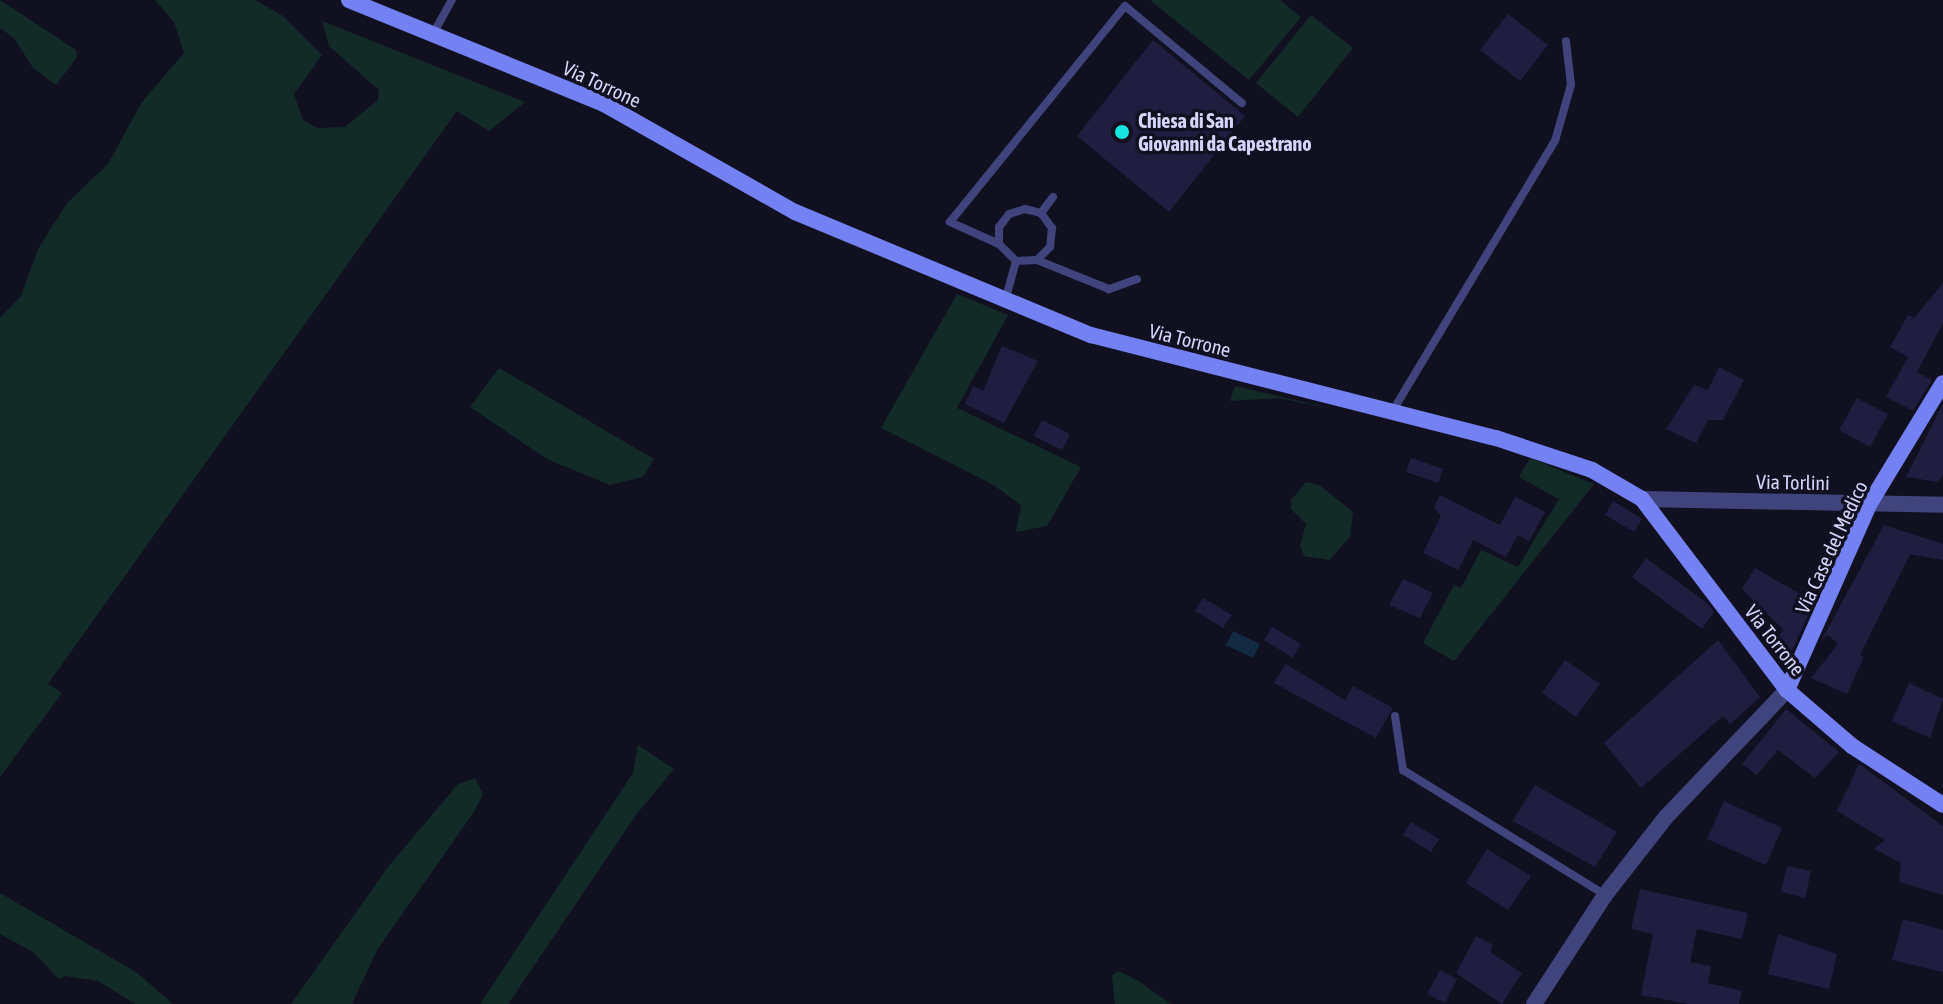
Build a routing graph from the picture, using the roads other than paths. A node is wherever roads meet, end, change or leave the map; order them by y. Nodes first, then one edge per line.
1 (349, 0) edge
2 (452, 0) edge
3 (369, 3) edge
4 (433, 34) junction
5 (1566, 41) dead end
6 (1242, 103) dead end
7 (1053, 197) dead end
8 (1041, 213) junction
9 (999, 244) junction
10 (1037, 260) junction
11 (1016, 261) junction
12 (1137, 279) dead end
13 (1005, 302) junction
14 (1943, 383) edge
15 (1392, 412) junction
16 (1642, 499) junction
17 (1870, 503) junction
18 (1943, 505) edge
19 (1787, 690) junction
20 (1395, 716) dead end
21 (1943, 805) edge
22 (1605, 895) junction
23 (1534, 1004) edge

1 - 3 main road, Via Torrone
2 - 4 lane
3 - 4 main road, Via Torrone
4 - 13 main road, Via Torrone
5 - 15 lane
6 - 9 lane
7 - 8 lane
8 - 9 lane
8 - 10 lane
9 - 11 lane
10 - 11 lane
10 - 12 lane
11 - 13 lane
13 - 15 main road, Via Torrone
14 - 17 main road, Via Case del Medico
15 - 16 main road, Via Torrone
16 - 17 street, Via Torlini
16 - 19 main road, Via Torrone
17 - 18 street, Via Torlini
17 - 19 main road, Via Case del Medico
19 - 21 main road, Via Torrone
19 - 22 street
20 - 22 lane
22 - 23 street

